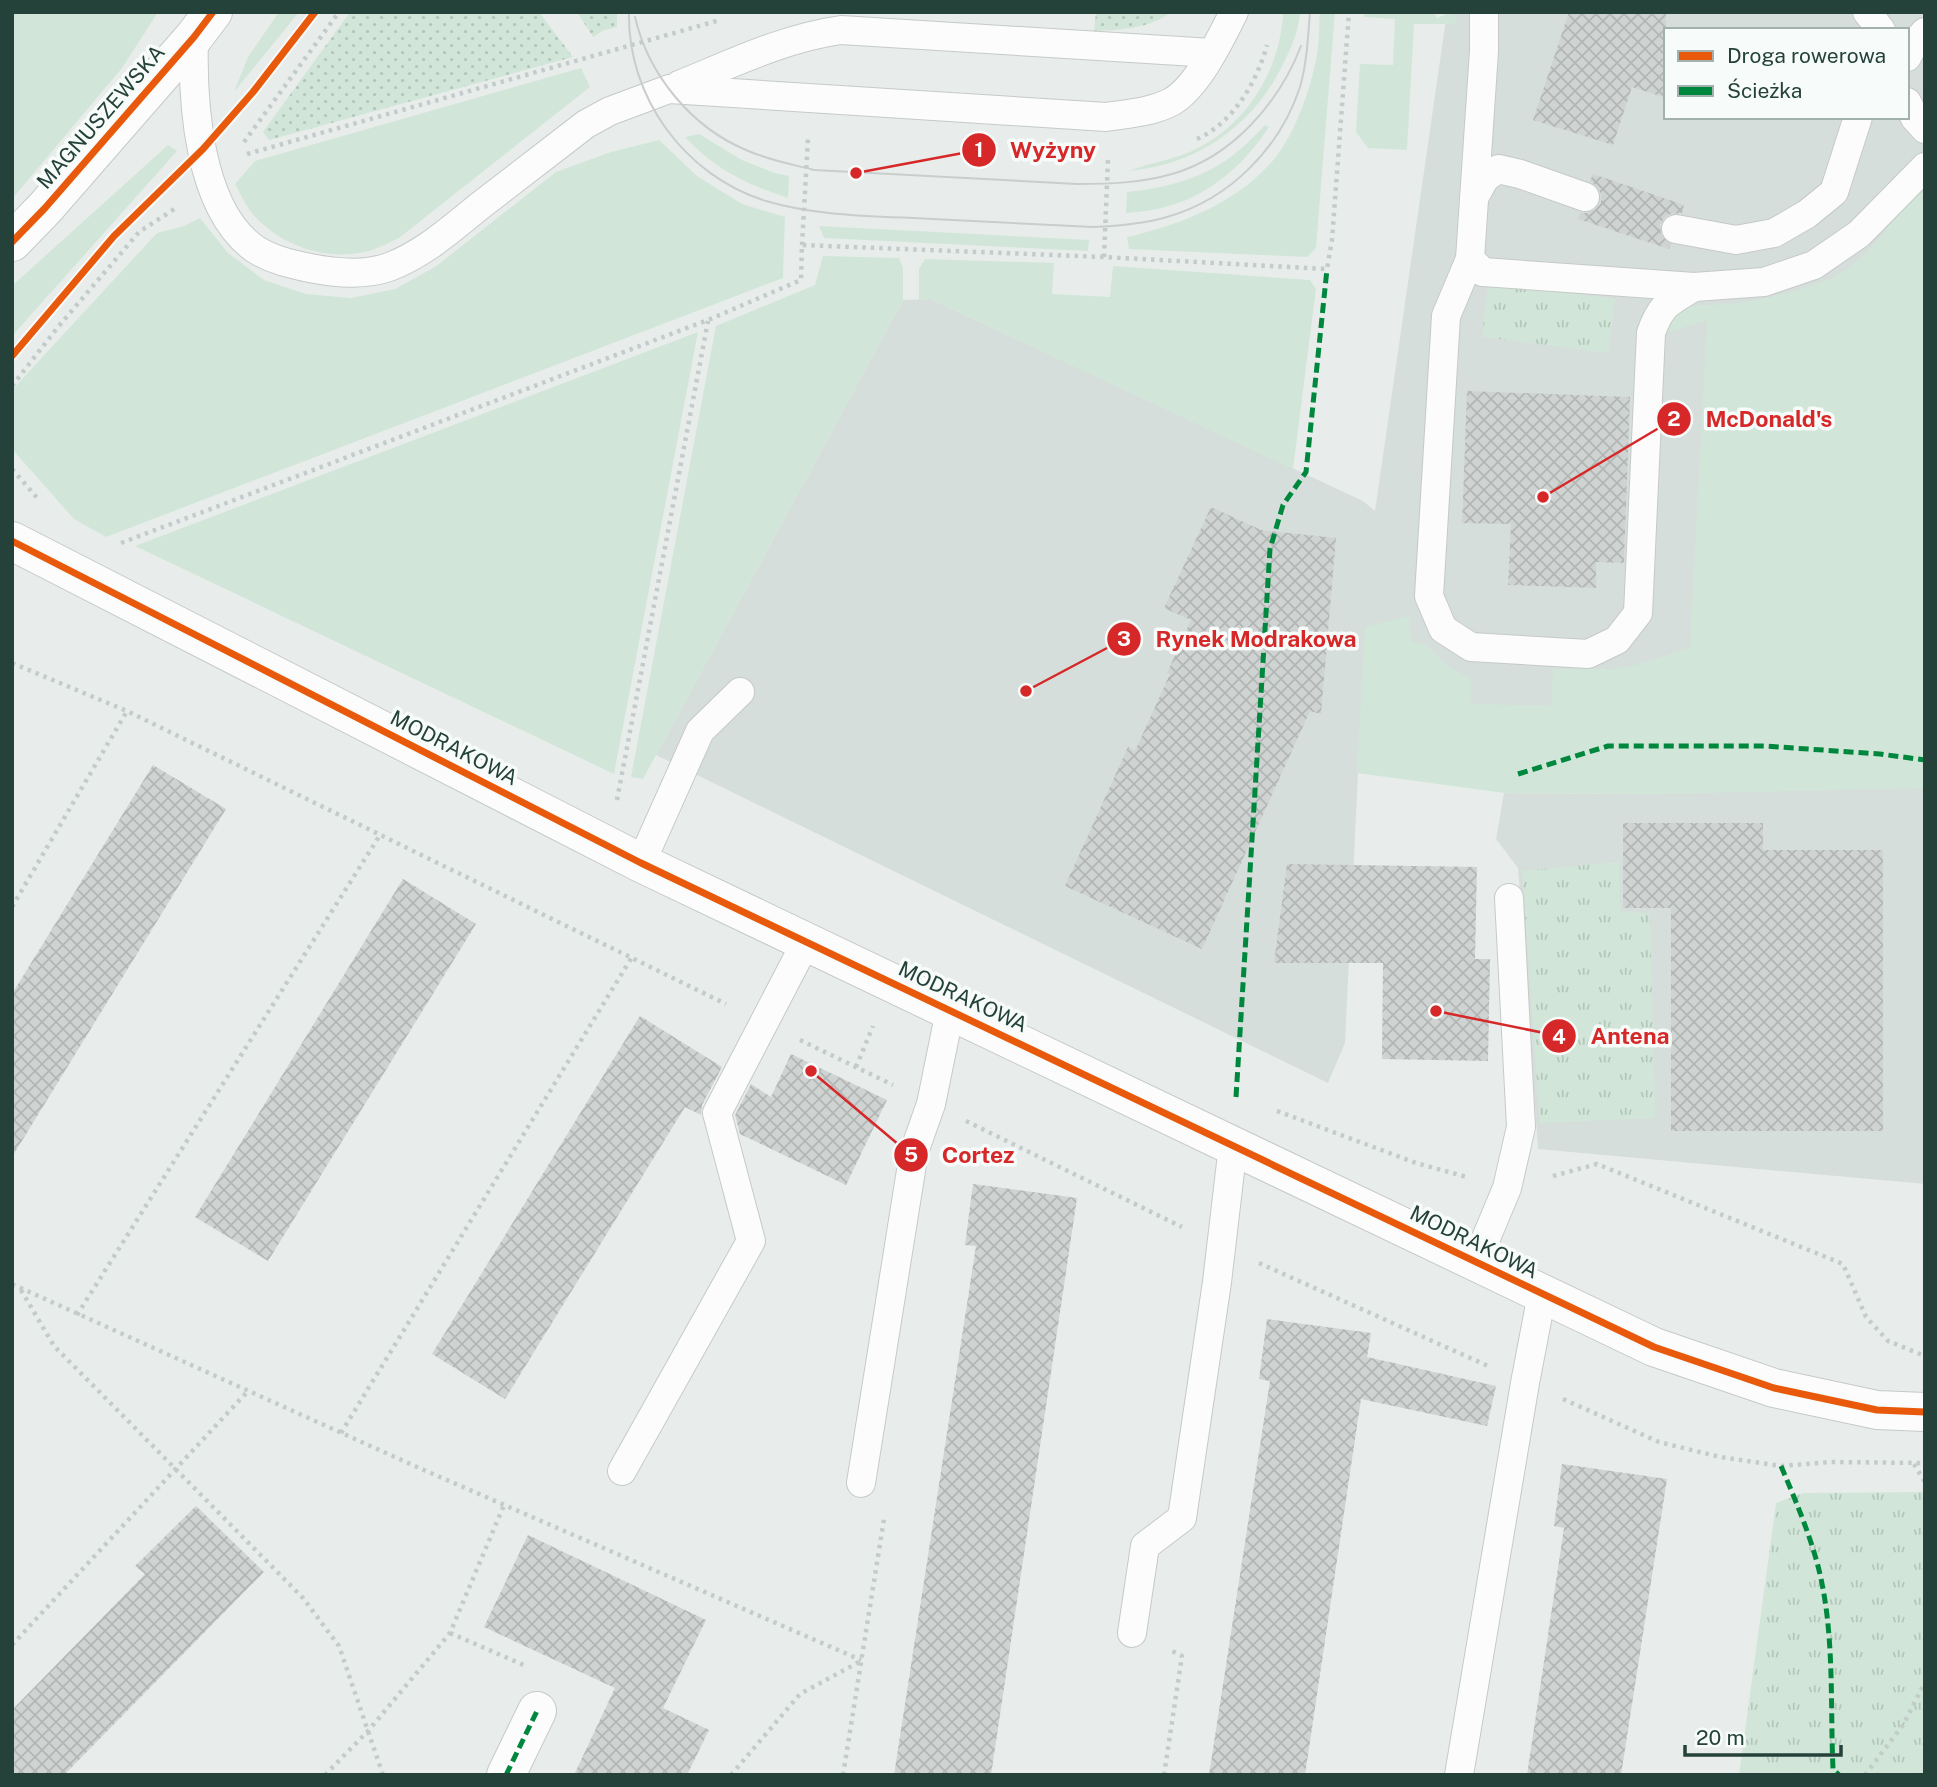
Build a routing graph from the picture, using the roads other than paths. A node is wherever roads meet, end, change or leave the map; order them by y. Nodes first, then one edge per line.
1 (1234, 12) edge
2 (1484, 12) edge
3 (1867, 12) edge
4 (204, 25) edge
5 (1879, 28) edge
6 (1925, 32) edge
7 (1212, 53) junction
8 (1909, 53) edge
9 (669, 89) junction
10 (1909, 106) edge
11 (1857, 119) edge
12 (1925, 129) edge
13 (1925, 167) edge
14 (1585, 197) dead end
15 (1474, 198) junction
16 (1676, 229) dead end
17 (12, 242) edge
18 (1470, 259) junction
19 (1694, 288) junction
20 (12, 541) edge
21 (740, 692) dead end
22 (641, 863) junction
23 (1509, 898) dead end
24 (806, 942) junction
25 (950, 1011) junction
26 (1233, 1146) junction
27 (1476, 1262) junction
28 (1542, 1294) junction
29 (1925, 1412) edge
30 (622, 1471) dead end
31 (861, 1483) dead end
32 (1132, 1633) road end
33 (537, 1711) road end
34 (506, 1775) edge
35 (1459, 1775) edge

1 - 7 lane
2 - 15 lane
3 - 5 lane
4 - 9 lane
4 - 17 street, MAGNUSZEWSKA
6 - 8 lane
7 - 9 lane
7 - 9 lane
10 - 12 lane
11 - 16 lane
13 - 19 lane
14 - 15 lane
15 - 18 lane
18 - 19 lane
18 - 19 lane
20 - 22 street, MODRAKOWA
21 - 22 lane
22 - 24 street, MODRAKOWA
23 - 27 lane
24 - 25 street, MODRAKOWA
24 - 30 lane
25 - 26 street, MODRAKOWA
25 - 31 lane
26 - 27 street, MODRAKOWA
26 - 32 lane
27 - 28 street, MODRAKOWA
28 - 29 street, MODRAKOWA
28 - 35 lane
33 - 34 street

